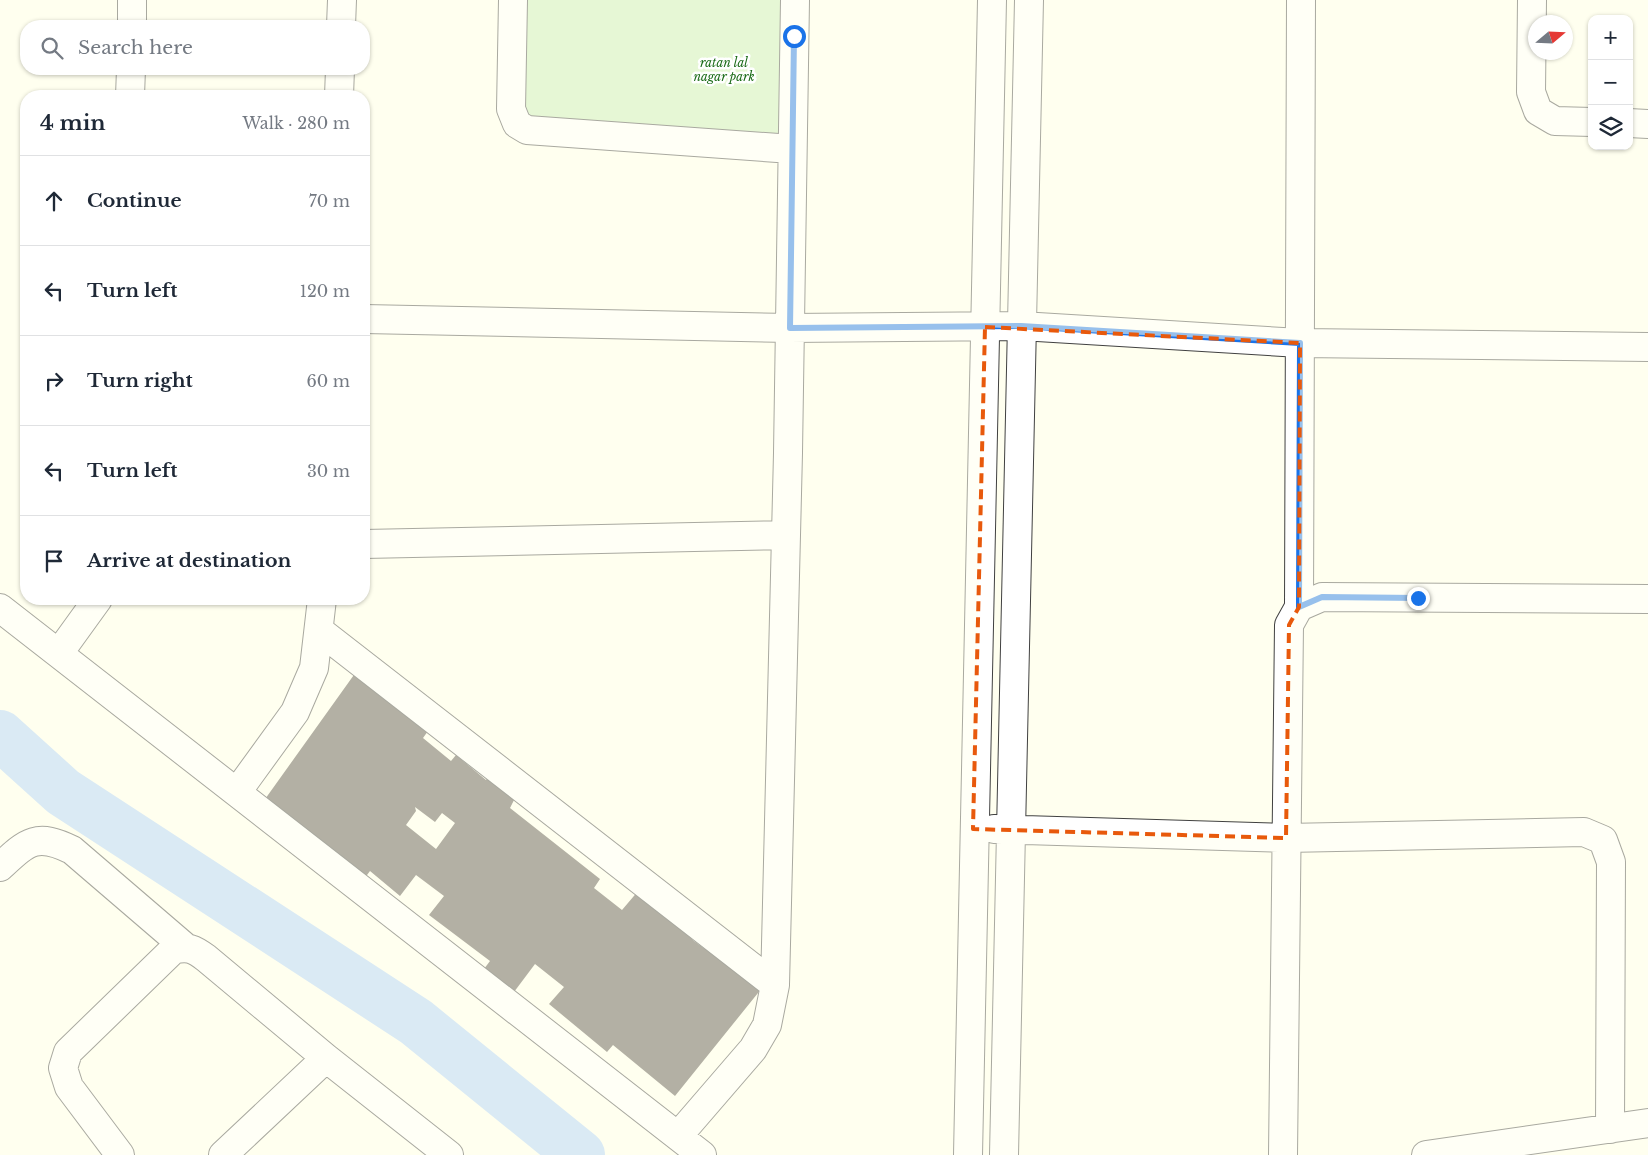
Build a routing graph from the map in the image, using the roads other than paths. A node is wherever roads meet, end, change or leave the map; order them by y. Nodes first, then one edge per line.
1 (132, 0) edge
2 (342, 0) edge
3 (513, 0) edge
4 (794, 0) edge
5 (992, 0) edge
6 (1029, 0) edge
7 (1301, 0) edge
8 (1532, 0) edge
9 (132, 20) edge
10 (341, 20) edge
11 (131, 75) edge
12 (340, 75) edge
13 (130, 90) edge
14 (339, 90) edge
15 (1588, 122) edge
16 (1633, 123) edge
17 (1648, 124) edge
18 (792, 149) junction
19 (370, 319) edge
20 (1021, 326) junction
21 (985, 327) junction
22 (790, 328) junction
23 (1300, 343) junction
24 (1648, 347) edge
25 (785, 535) junction
26 (370, 544) edge
27 (1648, 599) edge
28 (94, 605) edge
29 (322, 605) edge
30 (1299, 607) junction
31 (0, 608) edge
32 (320, 631) junction
33 (59, 653) junction
34 (238, 792) junction
35 (973, 828) junction
36 (1011, 829) junction
37 (1286, 838) junction
38 (0, 867) edge
39 (185, 947) junction
40 (775, 985) junction
41 (326, 1058) junction
42 (1648, 1123) edge
43 (1610, 1129) junction
44 (678, 1136) junction
45 (120, 1155) edge
46 (223, 1155) edge
47 (449, 1155) edge
48 (702, 1155) edge
49 (968, 1155) edge
50 (1004, 1155) edge
51 (1283, 1155) edge
52 (1426, 1155) edge

1 - 9 street
2 - 10 street
3 - 18 street
4 - 18 street
5 - 21 street
6 - 20 street
7 - 23 street
8 - 15 street
11 - 13 street
12 - 14 street
16 - 17 street
18 - 22 street
19 - 22 street
20 - 21 street
20 - 23 street
20 - 36 street
21 - 22 street
21 - 35 street
22 - 25 street
23 - 24 street
23 - 30 street
25 - 26 street
25 - 40 street
27 - 30 street
28 - 33 street
29 - 32 street
30 - 37 street
31 - 33 street
32 - 34 street
32 - 40 street
33 - 34 street
34 - 44 street
35 - 36 street
35 - 49 street
36 - 37 street
36 - 50 street
37 - 43 street
37 - 51 street
38 - 39 street
39 - 41 street
39 - 45 street
40 - 44 street
41 - 46 street
41 - 47 street
42 - 43 street
43 - 52 street
44 - 48 street

